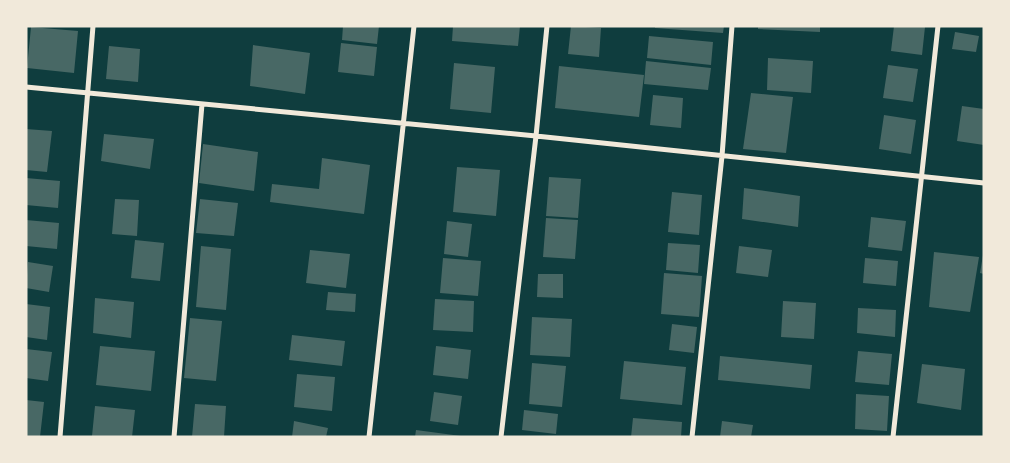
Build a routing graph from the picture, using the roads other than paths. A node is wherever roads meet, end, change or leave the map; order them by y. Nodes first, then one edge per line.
1 (93, 26) edge
2 (414, 26) edge
3 (547, 26) edge
4 (732, 26) edge
5 (938, 26) edge
6 (26, 87) edge
7 (88, 94) junction
8 (202, 104) junction
9 (404, 123) junction
10 (536, 136) junction
11 (722, 156) junction
12 (922, 177) junction
13 (984, 183) edge
14 (60, 437) edge
15 (174, 437) edge
16 (368, 437) edge
17 (500, 437) edge
18 (692, 437) edge
19 (893, 437) edge

1 - 7 street
2 - 9 street
3 - 10 street
4 - 11 street
5 - 12 street
6 - 7 street
7 - 8 street
7 - 14 street
8 - 9 street
8 - 15 street
9 - 10 street
9 - 16 street
10 - 11 street
10 - 17 street
11 - 12 street
11 - 18 street
12 - 13 street
12 - 19 street

